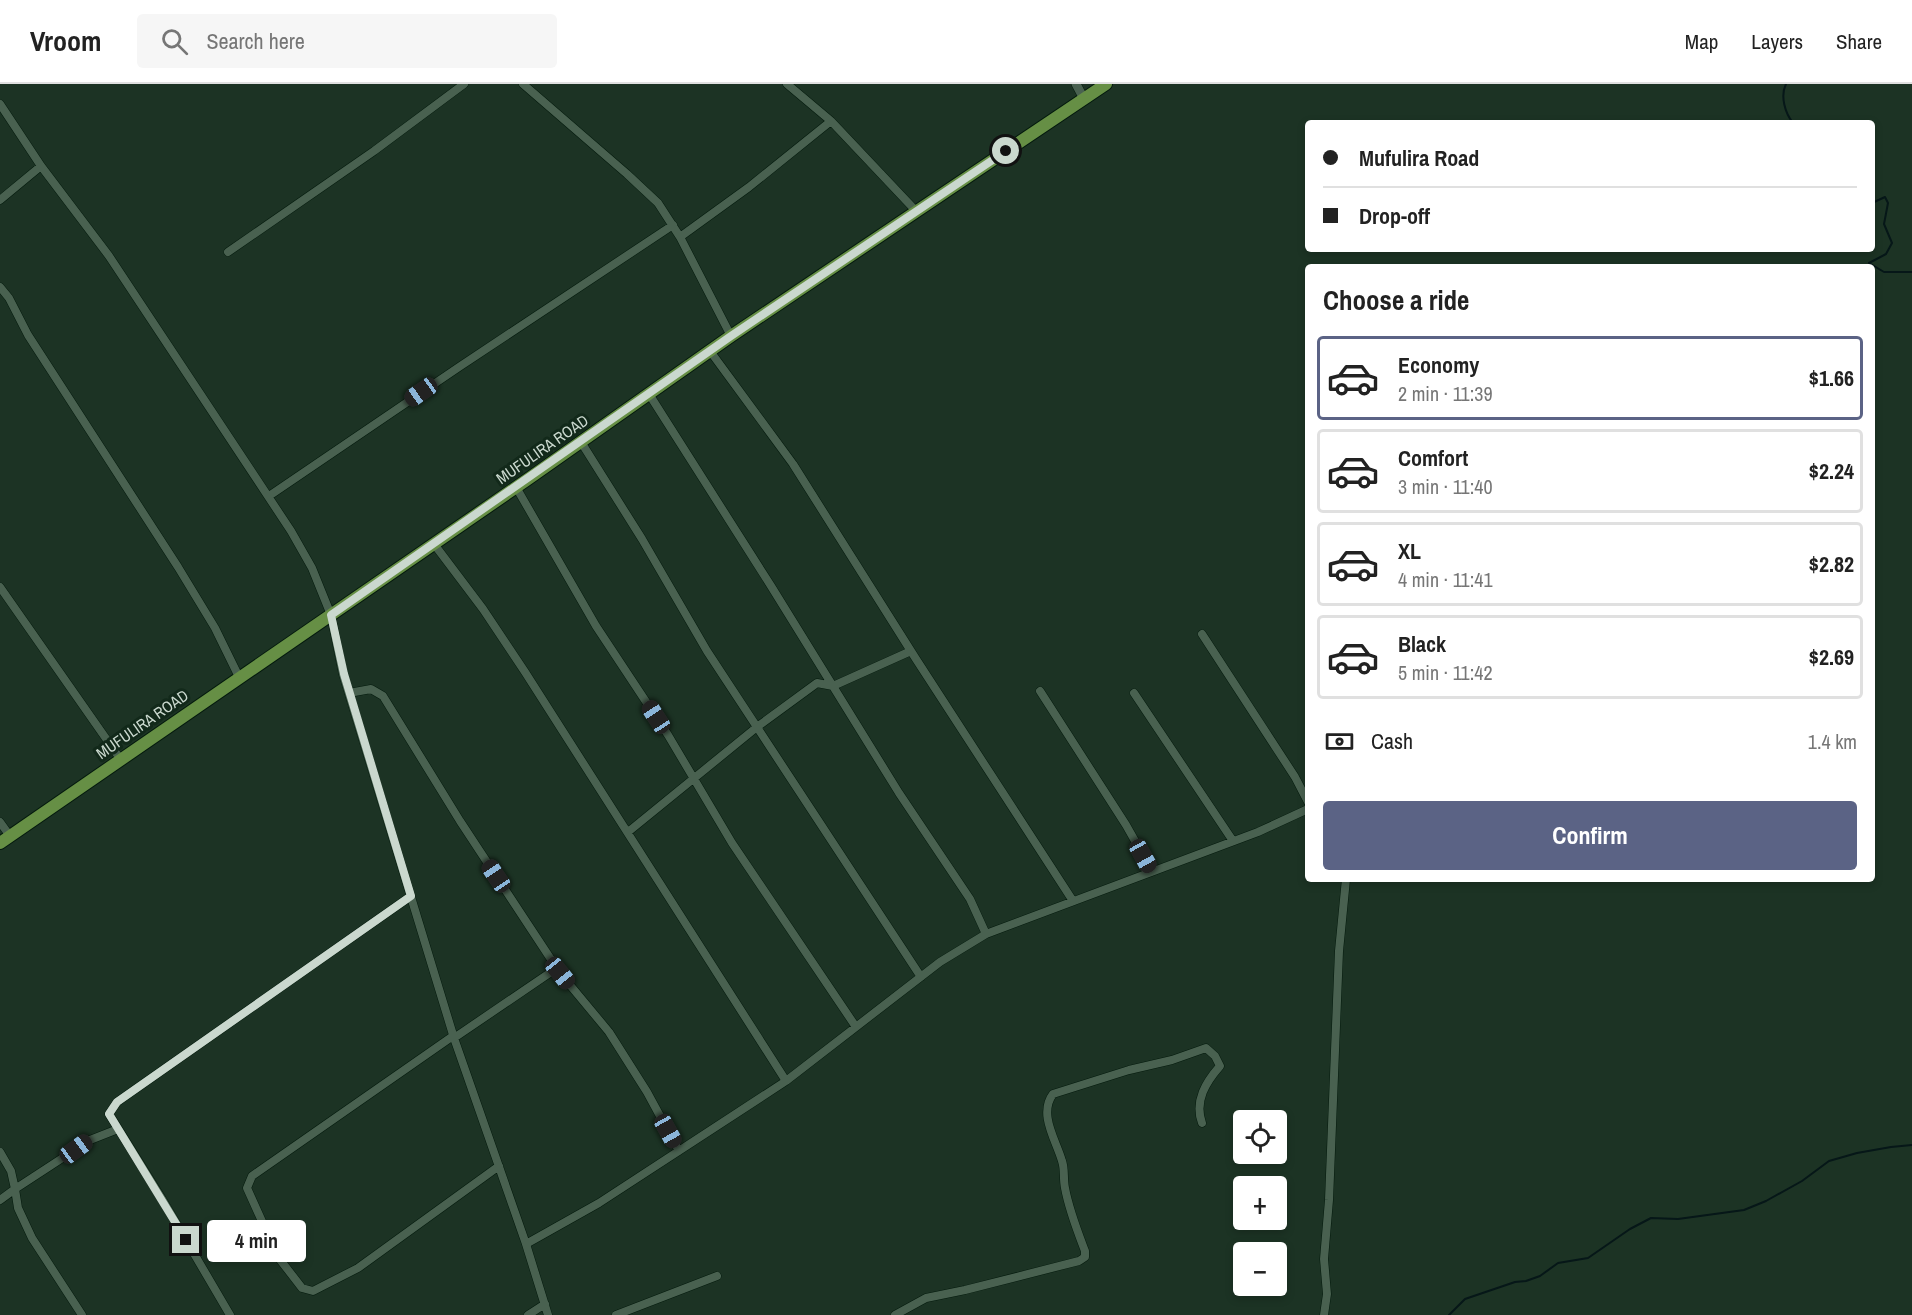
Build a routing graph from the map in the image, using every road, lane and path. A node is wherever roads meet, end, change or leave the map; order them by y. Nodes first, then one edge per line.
1 (464, 84) edge
2 (523, 84) edge
3 (787, 84) edge
4 (1076, 84) edge
5 (1106, 84) edge
6 (1084, 99) junction
7 (0, 104) edge
8 (831, 121) junction
9 (41, 166) junction
10 (0, 200) edge
11 (916, 211) junction
12 (672, 225) junction
13 (680, 237) junction
14 (228, 252) dead end
15 (0, 287) edge
16 (731, 336) junction
17 (710, 351) junction
18 (648, 394) junction
19 (581, 442) junction
20 (516, 487) junction
21 (269, 496) junction
22 (434, 544) junction
23 (0, 588) edge
24 (331, 615) junction
25 (1202, 634) dead end
26 (911, 651) junction
27 (239, 677) junction
28 (833, 686) junction
29 (1040, 692) dead end
30 (349, 693) junction
31 (1134, 693) dead end
32 (757, 727) junction
33 (121, 760) junction
34 (694, 778) junction
35 (1305, 796) edge
36 (1305, 810) edge
37 (0, 822) edge
38 (628, 831) junction
39 (5, 839) edge
40 (1233, 841) junction
41 (1152, 871) junction
42 (1346, 882) edge
43 (411, 896) junction
44 (1073, 901) junction
45 (986, 934) junction
46 (557, 968) junction
47 (921, 977) junction
48 (856, 1027) junction
49 (453, 1037) junction
50 (786, 1081) junction
51 (1202, 1123) dead end
52 (118, 1129) junction
53 (679, 1151) junction
54 (0, 1152) edge
55 (499, 1166) junction
56 (15, 1189) junction
57 (0, 1200) edge
58 (526, 1244) junction
59 (717, 1276) dead end
60 (545, 1304) junction
61 (82, 1315) edge
62 (230, 1315) edge
63 (528, 1315) edge
64 (548, 1315) edge
65 (616, 1315) edge
66 (895, 1315) edge
67 (1324, 1315) edge

1 - 14 street
2 - 12 street
3 - 8 street
4 - 6 street
5 - 6 main road, MUFULIRA ROAD
6 - 11 main road, MUFULIRA ROAD
7 - 9 street
8 - 11 street
8 - 13 street
9 - 10 street
9 - 21 street
11 - 16 main road, MUFULIRA ROAD
12 - 13 street
12 - 21 street
13 - 16 street
15 - 27 street
16 - 17 main road, MUFULIRA ROAD
17 - 18 main road, MUFULIRA ROAD
17 - 26 street
18 - 19 main road, MUFULIRA ROAD
18 - 28 street
19 - 20 main road, MUFULIRA ROAD
19 - 32 street
20 - 22 main road, MUFULIRA ROAD
20 - 34 street
21 - 24 street
22 - 24 main road, MUFULIRA ROAD
22 - 38 street
23 - 33 street
24 - 27 main road, MUFULIRA ROAD
24 - 30 street
25 - 35 street
26 - 28 street
26 - 44 street
27 - 33 main road, MUFULIRA ROAD
28 - 32 street
28 - 45 street
29 - 41 street
30 - 43 street
30 - 46 street
31 - 40 street
32 - 34 street
32 - 47 street
33 - 39 main road, MUFULIRA ROAD
34 - 38 street
34 - 48 street
36 - 40 street
37 - 39 street
38 - 50 street
40 - 41 street
41 - 44 street
42 - 67 street
43 - 49 street
43 - 52 street
44 - 45 street
45 - 47 street
46 - 49 street
46 - 53 street
47 - 48 street
48 - 50 street
49 - 55 street
49 - 55 street
50 - 53 street
51 - 66 street
52 - 56 street
52 - 62 street
53 - 58 street
54 - 56 street
55 - 58 street
56 - 57 street
56 - 61 street
58 - 60 street
59 - 65 street
60 - 63 street
60 - 64 street

